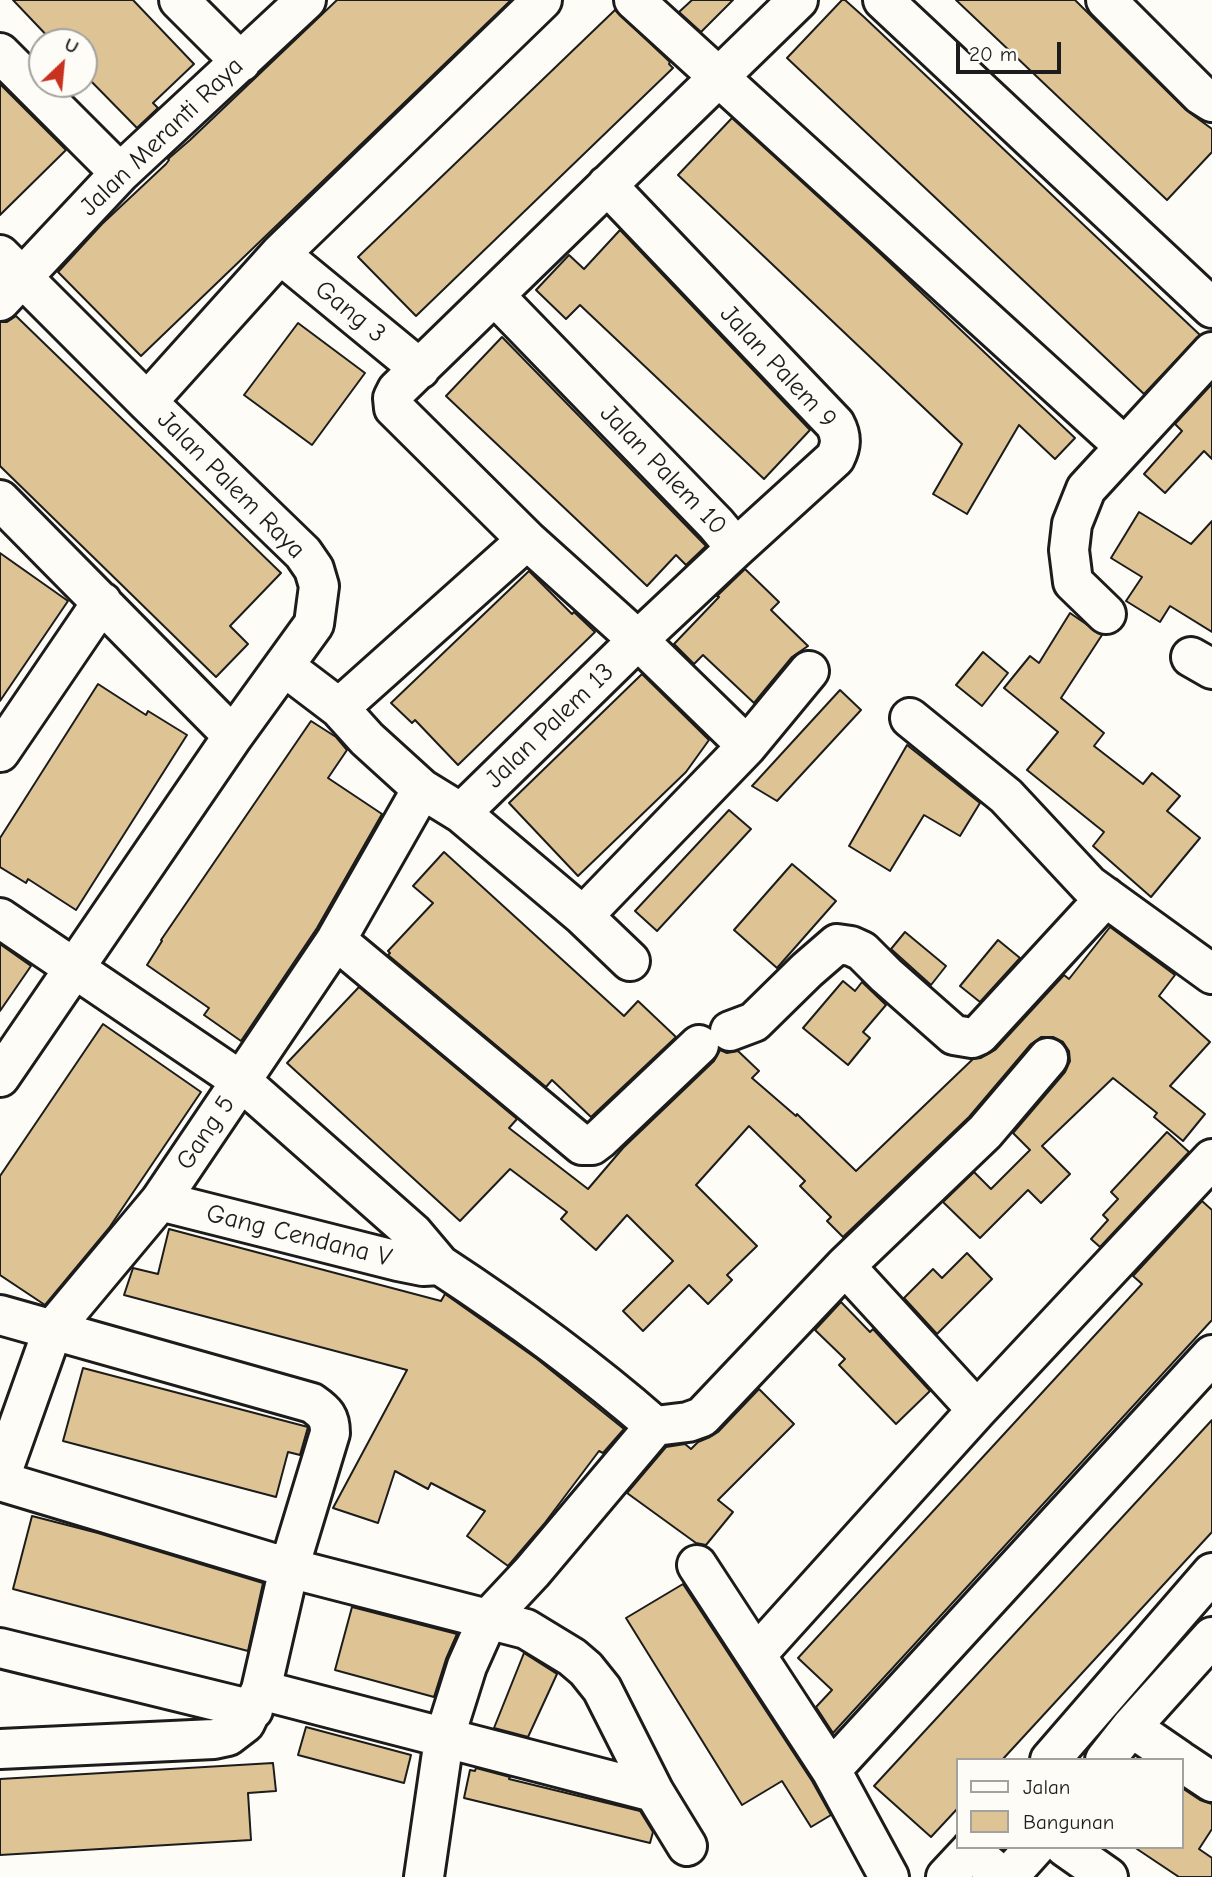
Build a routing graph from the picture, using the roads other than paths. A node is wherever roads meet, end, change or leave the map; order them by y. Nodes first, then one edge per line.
1 (179, 0) edge
2 (306, 0) edge
3 (542, 0) edge
4 (634, 0) edge
5 (798, 0) edge
6 (883, 0) edge
7 (1106, 0) edge
8 (0, 53) edge
9 (241, 62) junction
10 (718, 78) junction
11 (1212, 102) edge
12 (120, 173) junction
13 (607, 185) junction
14 (280, 254) junction
15 (8, 278) edge
16 (495, 296) junction
17 (1212, 308) edge
18 (1212, 352) edge
19 (420, 369) junction
20 (146, 402) junction
21 (1124, 446) junction
22 (0, 500) edge
23 (527, 540) junction
24 (736, 548) junction
25 (102, 603) junction
26 (1106, 614) dead end
27 (638, 640) junction
28 (285, 667) junction
29 (809, 671) dead end
30 (339, 708) junction
31 (910, 718) dead end
32 (233, 736) junction
33 (747, 746) junction
34 (0, 752) edge
35 (422, 789) junction
36 (461, 813) junction
37 (1106, 897) junction
38 (583, 916) junction
39 (0, 918) edge
40 (336, 940) junction
41 (630, 961) dead end
42 (74, 967) junction
43 (1212, 974) edge
44 (1048, 1058) dead end
45 (0, 1077) edge
46 (241, 1081) junction
47 (1212, 1159) edge
48 (160, 1201) junction
49 (440, 1265) junction
50 (845, 1266) junction
51 (0, 1315) edge
52 (53, 1329) junction
53 (1212, 1355) edge
54 (977, 1410) junction
55 (654, 1426) junction
56 (0, 1479) edge
57 (697, 1565) dead end
58 (289, 1568) junction
59 (1212, 1573) edge
60 (488, 1619) junction
61 (1212, 1637) edge
62 (0, 1648) edge
63 (756, 1654) junction
64 (257, 1700) junction
65 (1131, 1727) junction
66 (444, 1739) junction
67 (0, 1749) edge
68 (1052, 1758) edge
69 (1107, 1758) edge
70 (1177, 1758) edge
71 (1184, 1763) edge
72 (831, 1770) junction
73 (1212, 1782) edge
74 (654, 1792) junction
75 (687, 1846) dead end
76 (1033, 1849) edge
77 (1069, 1849) edge
78 (964, 1858) edge
79 (424, 1877) edge
80 (889, 1877) edge
81 (1002, 1877) edge
82 (1007, 1877) edge
83 (1108, 1877) edge

1 - 9 street
2 - 9 street, Jalan Meranti Raya
3 - 14 street, Jalan Palem Raya
4 - 10 street
5 - 10 street
6 - 17 street
7 - 11 street
8 - 12 street
9 - 12 street, Jalan Meranti Raya
10 - 13 street
10 - 21 street
12 - 15 street, Jalan Meranti Raya
13 - 16 street
13 - 24 street, Jalan Palem 9
14 - 19 street, Gang 3
14 - 20 street, Jalan Palem Raya
15 - 20 street
16 - 19 street
16 - 24 street, Jalan Palem 10
18 - 21 street
19 - 23 street
20 - 28 street, Jalan Palem Raya
21 - 26 street
22 - 25 street
23 - 27 street
23 - 30 street
24 - 27 street, Jalan Palem 10
25 - 32 street
25 - 34 street
27 - 33 street
27 - 36 street, Jalan Palem 13
28 - 30 street
28 - 32 street, Jalan Palem Raya
29 - 33 street
30 - 35 street
31 - 37 street
32 - 42 street, Jalan Palem Raya
33 - 38 street
35 - 36 street
35 - 40 street, Gang 5
36 - 38 street
37 - 40 street
37 - 43 street
38 - 41 street
39 - 42 street, Gang Cendana V
40 - 46 street, Gang 5
42 - 45 street, Jalan Palem Raya
42 - 46 street, Gang Cendana V
44 - 50 street
46 - 48 street, Gang 5
46 - 49 street, Gang Cendana V
47 - 54 street
48 - 49 street, Gang Cendana V
48 - 52 street, Gang 5
49 - 55 street, Gang Cendana V
50 - 54 street
50 - 55 street
51 - 52 street
52 - 56 street, Gang 5
52 - 58 street
53 - 72 street
54 - 63 street
55 - 60 street
56 - 58 street
57 - 63 street
58 - 60 street
58 - 64 street
59 - 68 street
60 - 66 street
60 - 74 street
61 - 65 street
62 - 64 street
63 - 72 street
64 - 66 street
64 - 67 street
65 - 69 street
65 - 70 street
66 - 74 street
66 - 79 street
71 - 73 street
72 - 80 street
74 - 75 street
76 - 82 street
77 - 83 street
78 - 81 street

